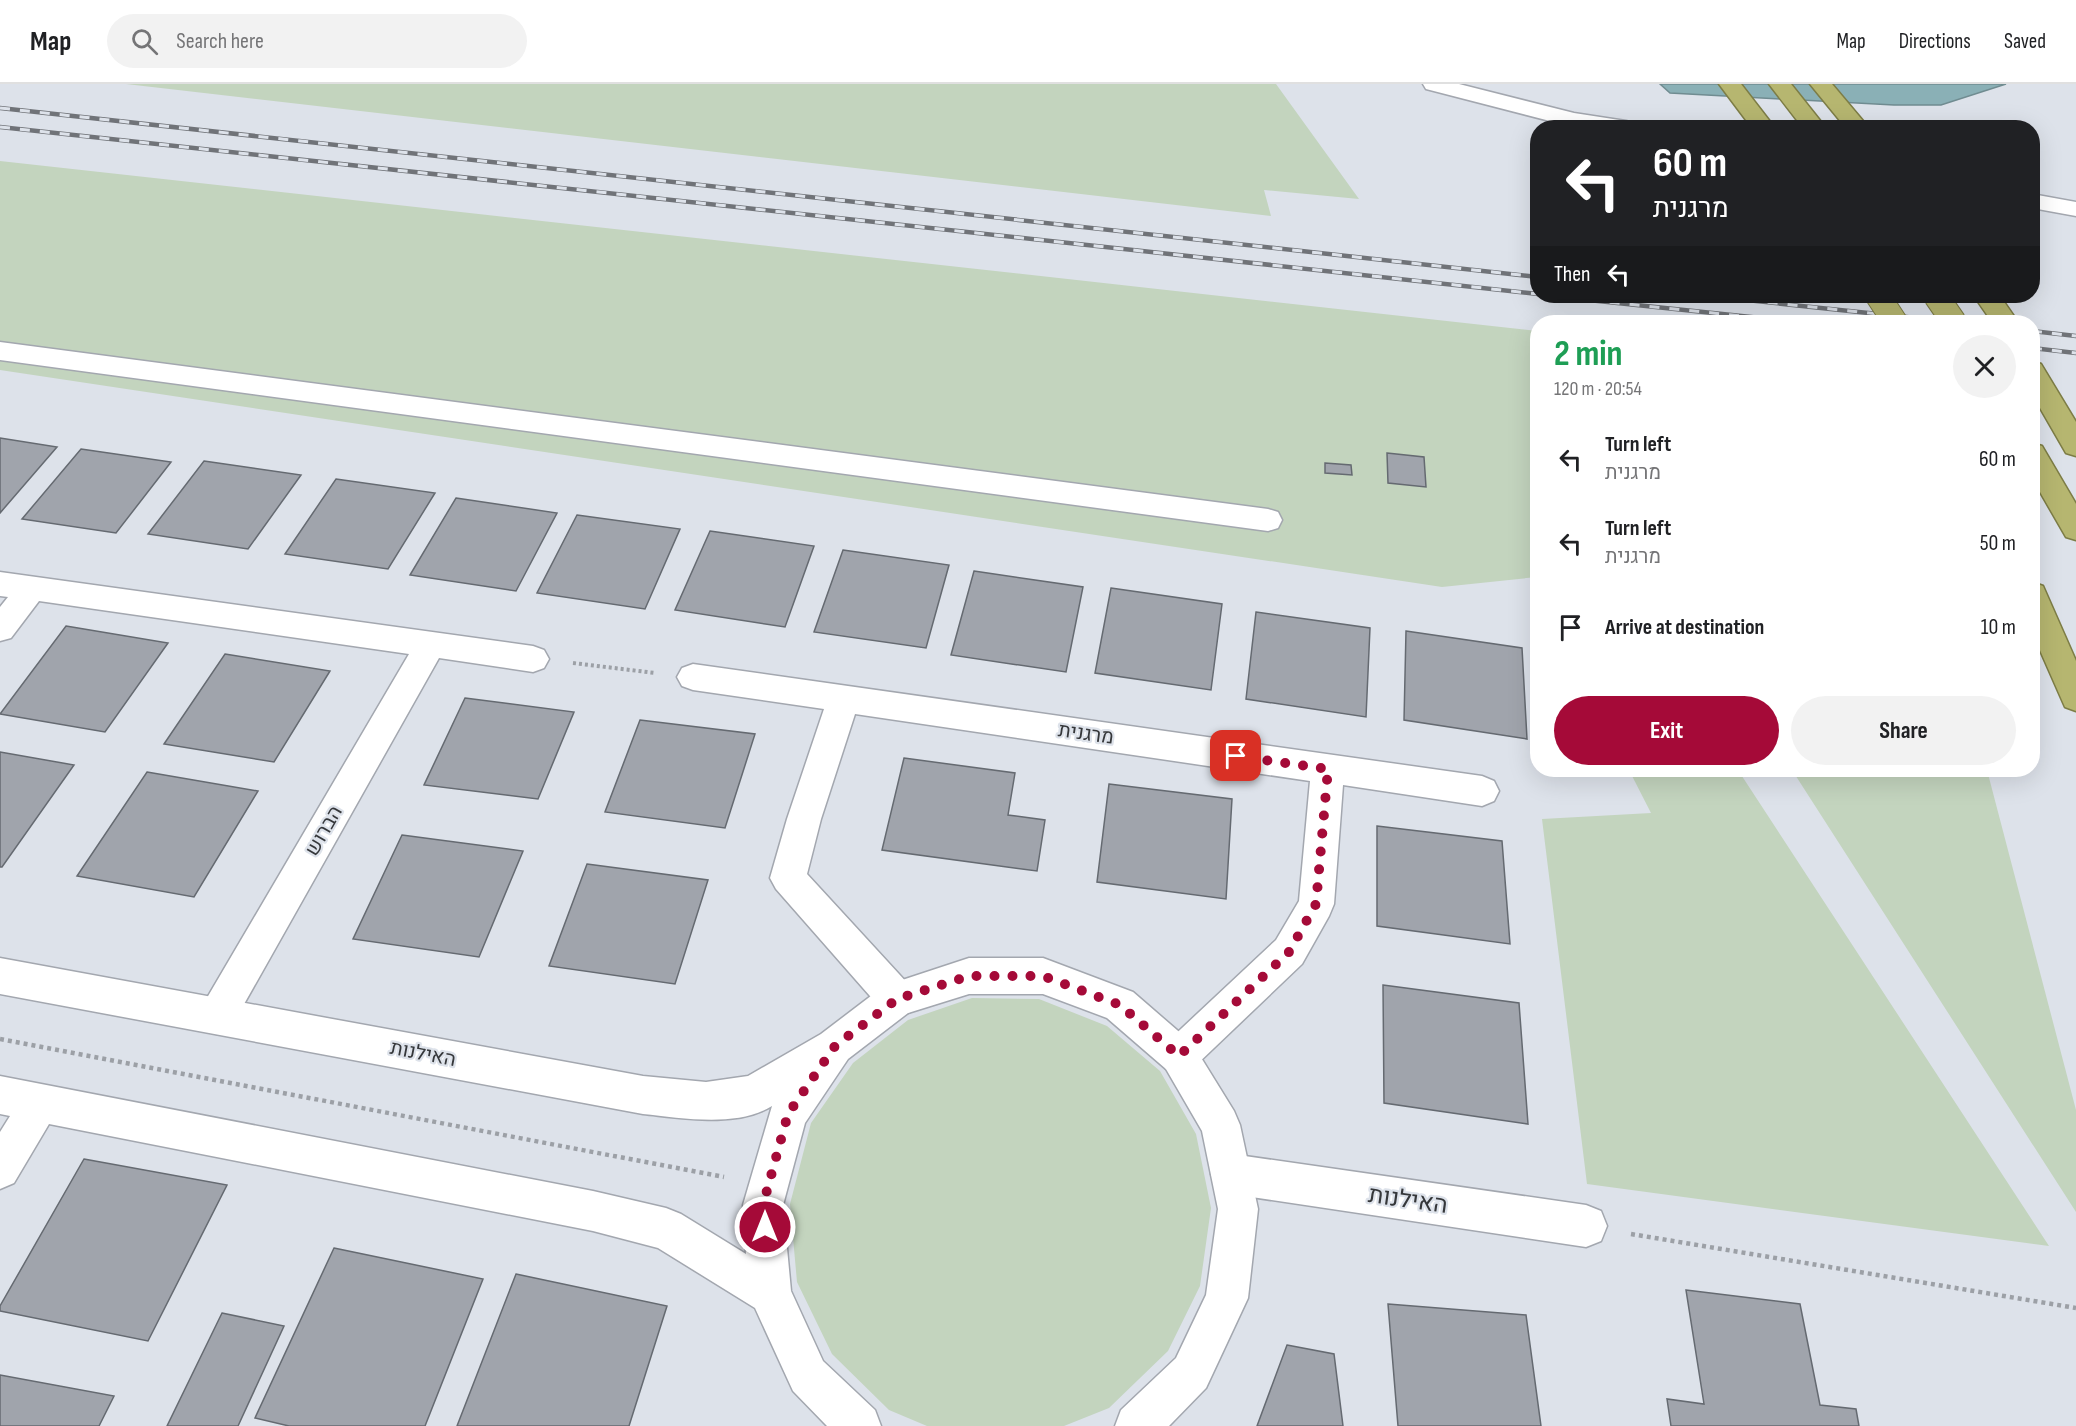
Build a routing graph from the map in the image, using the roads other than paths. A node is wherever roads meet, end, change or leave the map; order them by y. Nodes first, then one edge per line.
1 (1434, 84) edge
2 (1730, 84) edge
3 (1780, 84) edge
4 (1821, 84) edge
5 (1573, 120) edge
6 (1758, 120) edge
7 (1809, 120) edge
8 (1851, 120) edge
9 (2040, 202) edge
10 (2076, 209) edge
11 (0, 351) edge
12 (2040, 384) edge
13 (2076, 446) edge
14 (2040, 466) edge
15 (1268, 520) dead end
16 (2076, 529) edge
17 (0, 584) edge
18 (32, 588) junction
19 (2040, 613) edge
20 (0, 628) edge
21 (430, 645) junction
22 (533, 659) road end
23 (693, 677) road end
24 (2076, 698) edge
25 (844, 699) junction
26 (1328, 769) junction
27 (1482, 790) dead end
28 (0, 976) edge
29 (897, 999) junction
30 (217, 1016) junction
31 (835, 1046) junction
32 (1179, 1056) junction
33 (0, 1095) edge
34 (40, 1103) junction
35 (0, 1169) edge
36 (1231, 1174) junction
37 (1586, 1226) road end
38 (770, 1293) junction
39 (860, 1426) edge
40 (1137, 1426) edge

1 - 5 street
2 - 6 highway
3 - 7 highway
4 - 8 highway
9 - 10 street
11 - 15 street
12 - 13 highway
14 - 16 highway
17 - 18 street
18 - 20 street
18 - 21 street
19 - 24 highway
21 - 22 street
21 - 30 street, הברוש
23 - 25 street, מרגנית
25 - 26 street, מרגנית
25 - 29 street
26 - 27 street, מרגנית
26 - 32 street
28 - 30 street, האילנות
29 - 31 street
29 - 32 street
30 - 31 street, האילנות
31 - 38 street
32 - 36 street
33 - 34 street
34 - 35 street
34 - 38 street
36 - 37 street, האילנות
36 - 40 street
38 - 39 street

